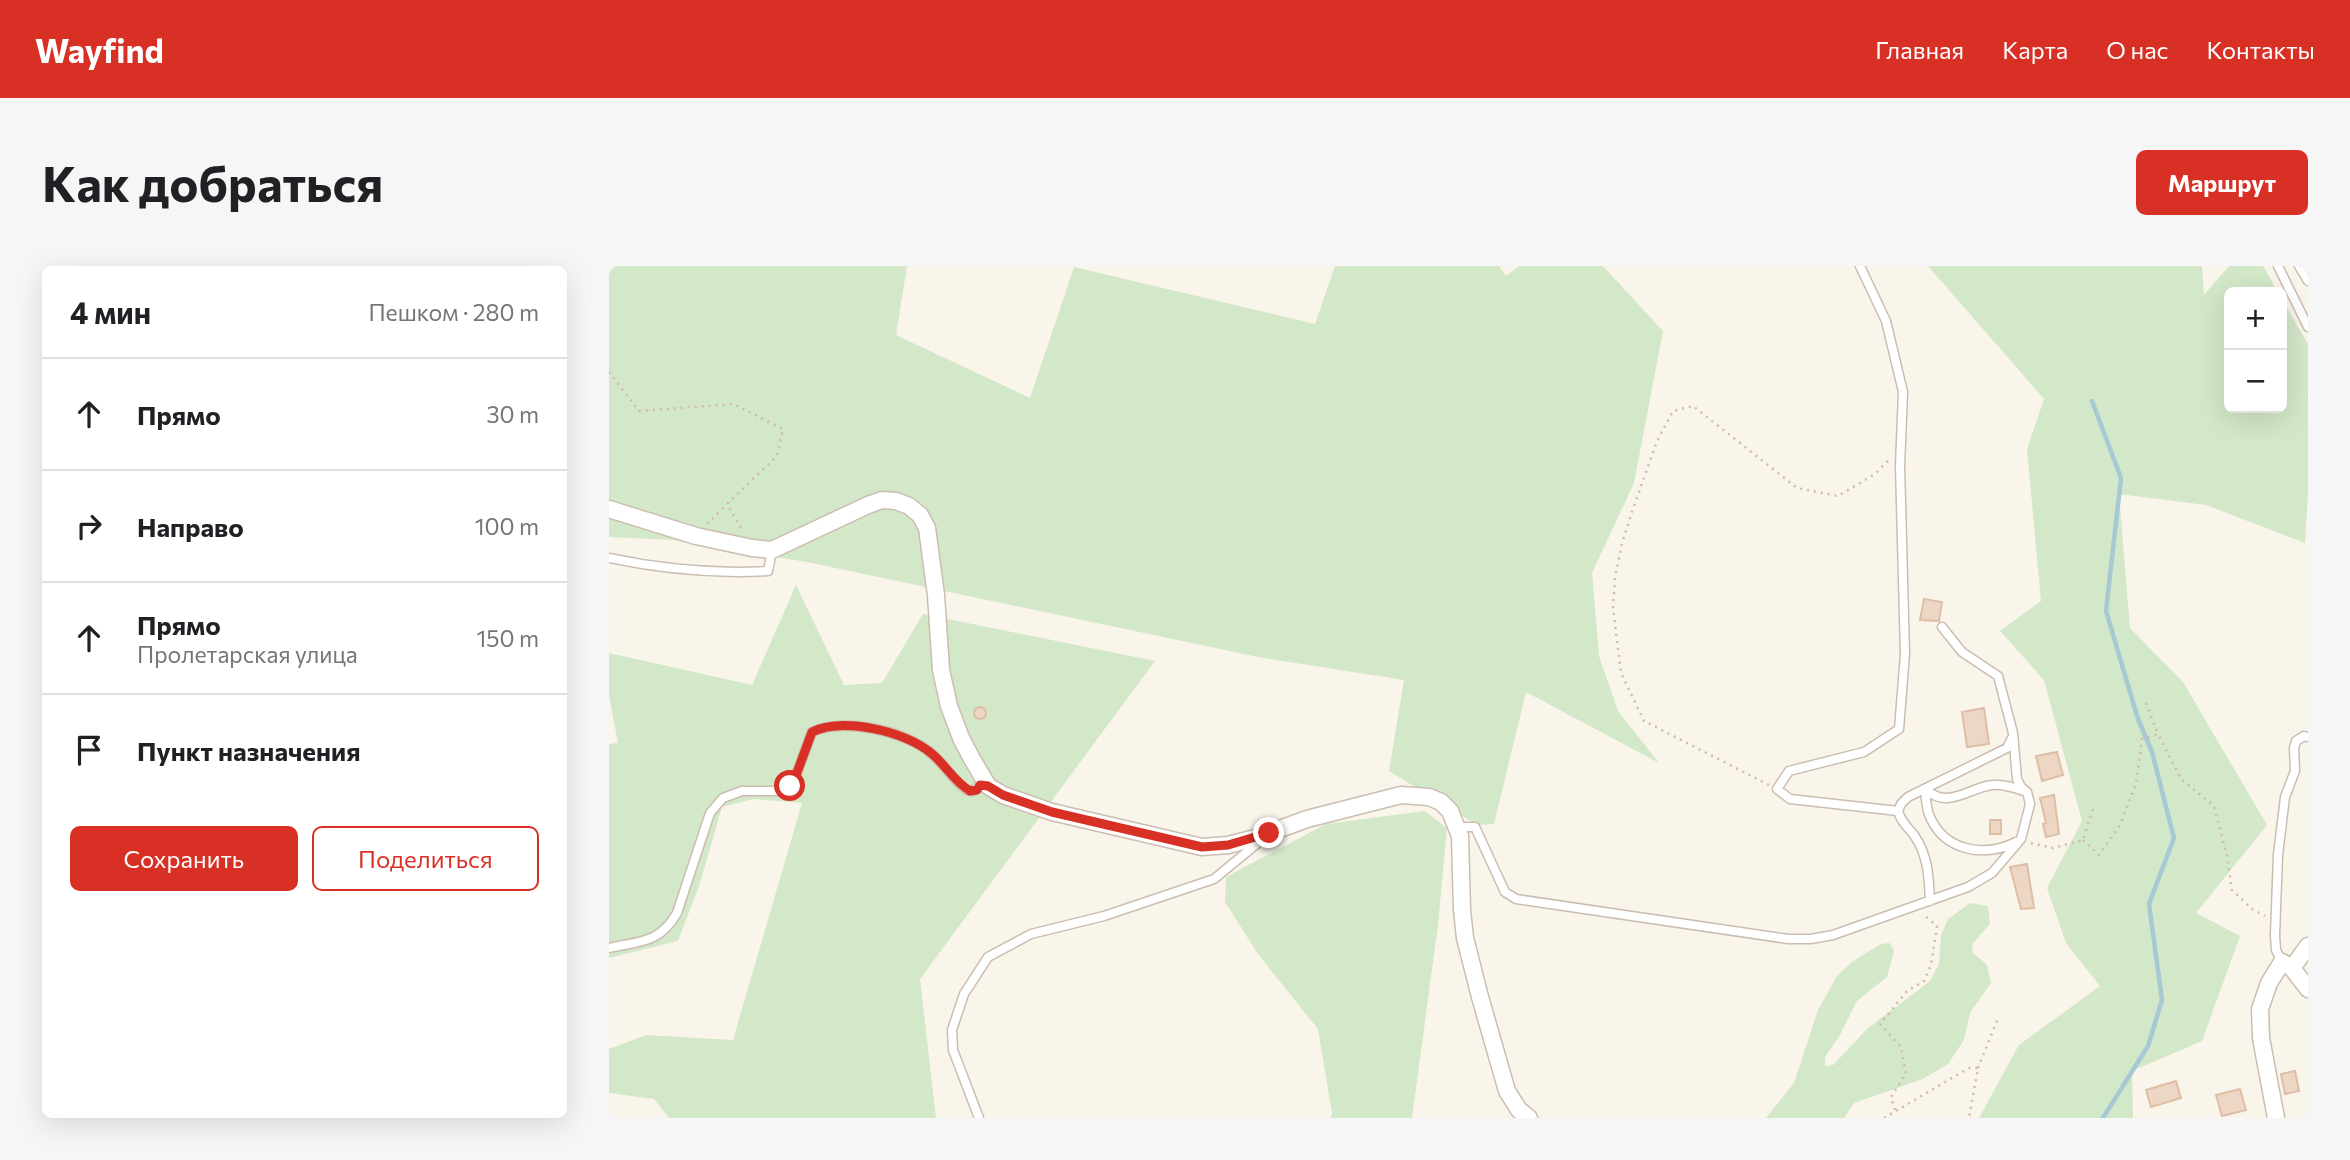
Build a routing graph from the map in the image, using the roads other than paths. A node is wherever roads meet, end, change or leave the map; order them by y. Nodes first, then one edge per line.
1 (1860, 266) edge
2 (2278, 266) edge
3 (2299, 266) edge
4 (2308, 281) edge
5 (2308, 327) edge
6 (609, 509) edge
7 (772, 550) junction
8 (609, 558) edge
9 (1943, 627) dead end
10 (2013, 733) junction
11 (2308, 737) edge
12 (988, 786) junction
13 (1925, 789) junction
14 (2027, 792) junction
15 (1898, 811) junction
16 (1269, 833) junction
17 (1460, 836) junction
18 (2021, 839) junction
19 (1930, 901) junction
20 (2308, 946) edge
21 (609, 948) edge
22 (2287, 965) junction
23 (2308, 989) edge
24 (979, 1118) edge
25 (1529, 1118) edge
26 (2276, 1118) edge

1 - 15 lane
2 - 5 lane
3 - 4 lane
6 - 7 street
7 - 8 lane
7 - 12 street
9 - 10 lane
10 - 13 lane
10 - 14 lane
11 - 22 lane
12 - 16 street
12 - 21 lane
13 - 14 lane
13 - 15 lane
13 - 18 lane
14 - 18 lane
15 - 19 lane
16 - 17 street
16 - 24 lane
17 - 19 lane
17 - 25 street
18 - 19 lane
20 - 22 street
22 - 23 street
22 - 26 street

